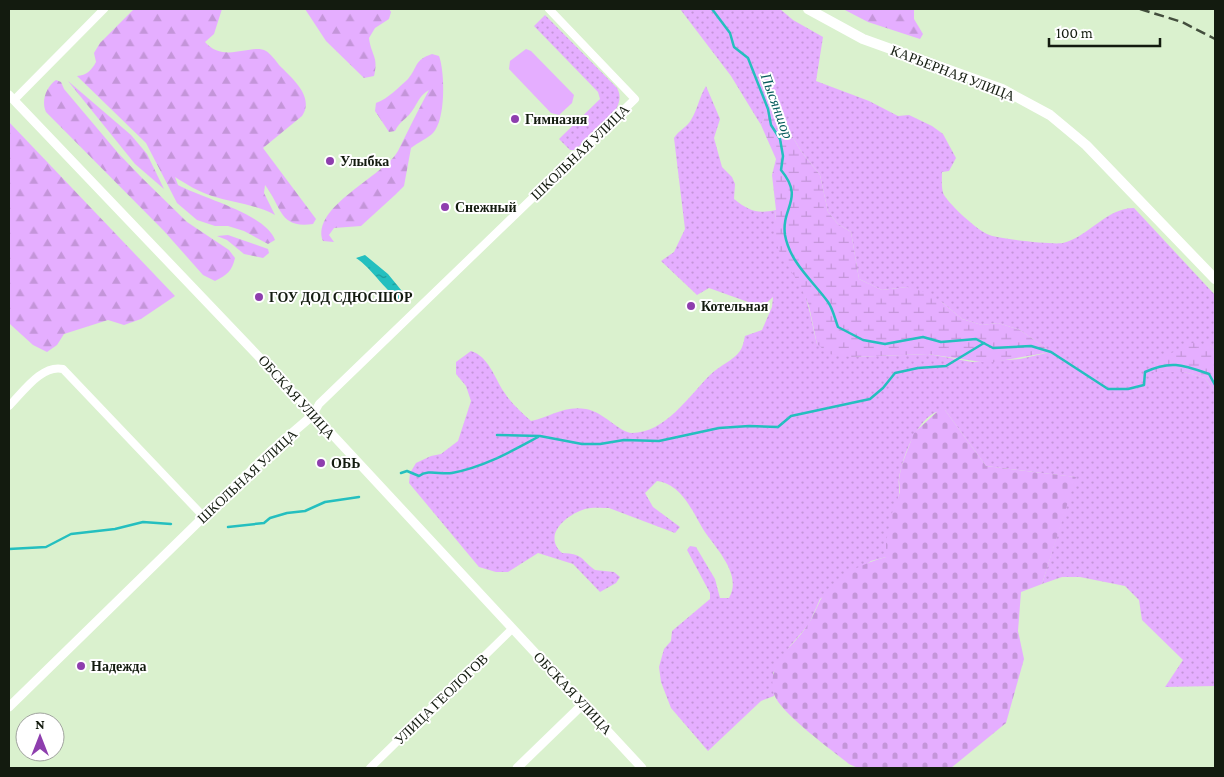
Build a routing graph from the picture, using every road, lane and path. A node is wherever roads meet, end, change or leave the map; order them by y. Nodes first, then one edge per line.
1 (104, 9) edge
2 (549, 9) edge
3 (808, 9) edge
4 (11, 98) edge
5 (1215, 279) edge
6 (9, 406) edge
7 (313, 415) junction
8 (204, 517) junction
9 (512, 629) junction
10 (583, 704) junction
11 (9, 707) edge
12 (370, 768) edge
13 (517, 768) edge
14 (642, 768) edge

1 - 4 street
2 - 7 street, ШКОЛЬНАЯ УЛИЦА
3 - 5 main road, КАРЬЕРНАЯ УЛИЦА
4 - 7 street, ОБСКАЯ УЛИЦА
6 - 8 street
7 - 8 street, ШКОЛЬНАЯ УЛИЦА
7 - 9 street, ОБСКАЯ УЛИЦА
8 - 11 street, ШКОЛЬНАЯ УЛИЦА
9 - 10 street, ОБСКАЯ УЛИЦА
9 - 12 street, УЛИЦА ГЕОЛОГОВ
10 - 13 street
10 - 14 street, ОБСКАЯ УЛИЦА

